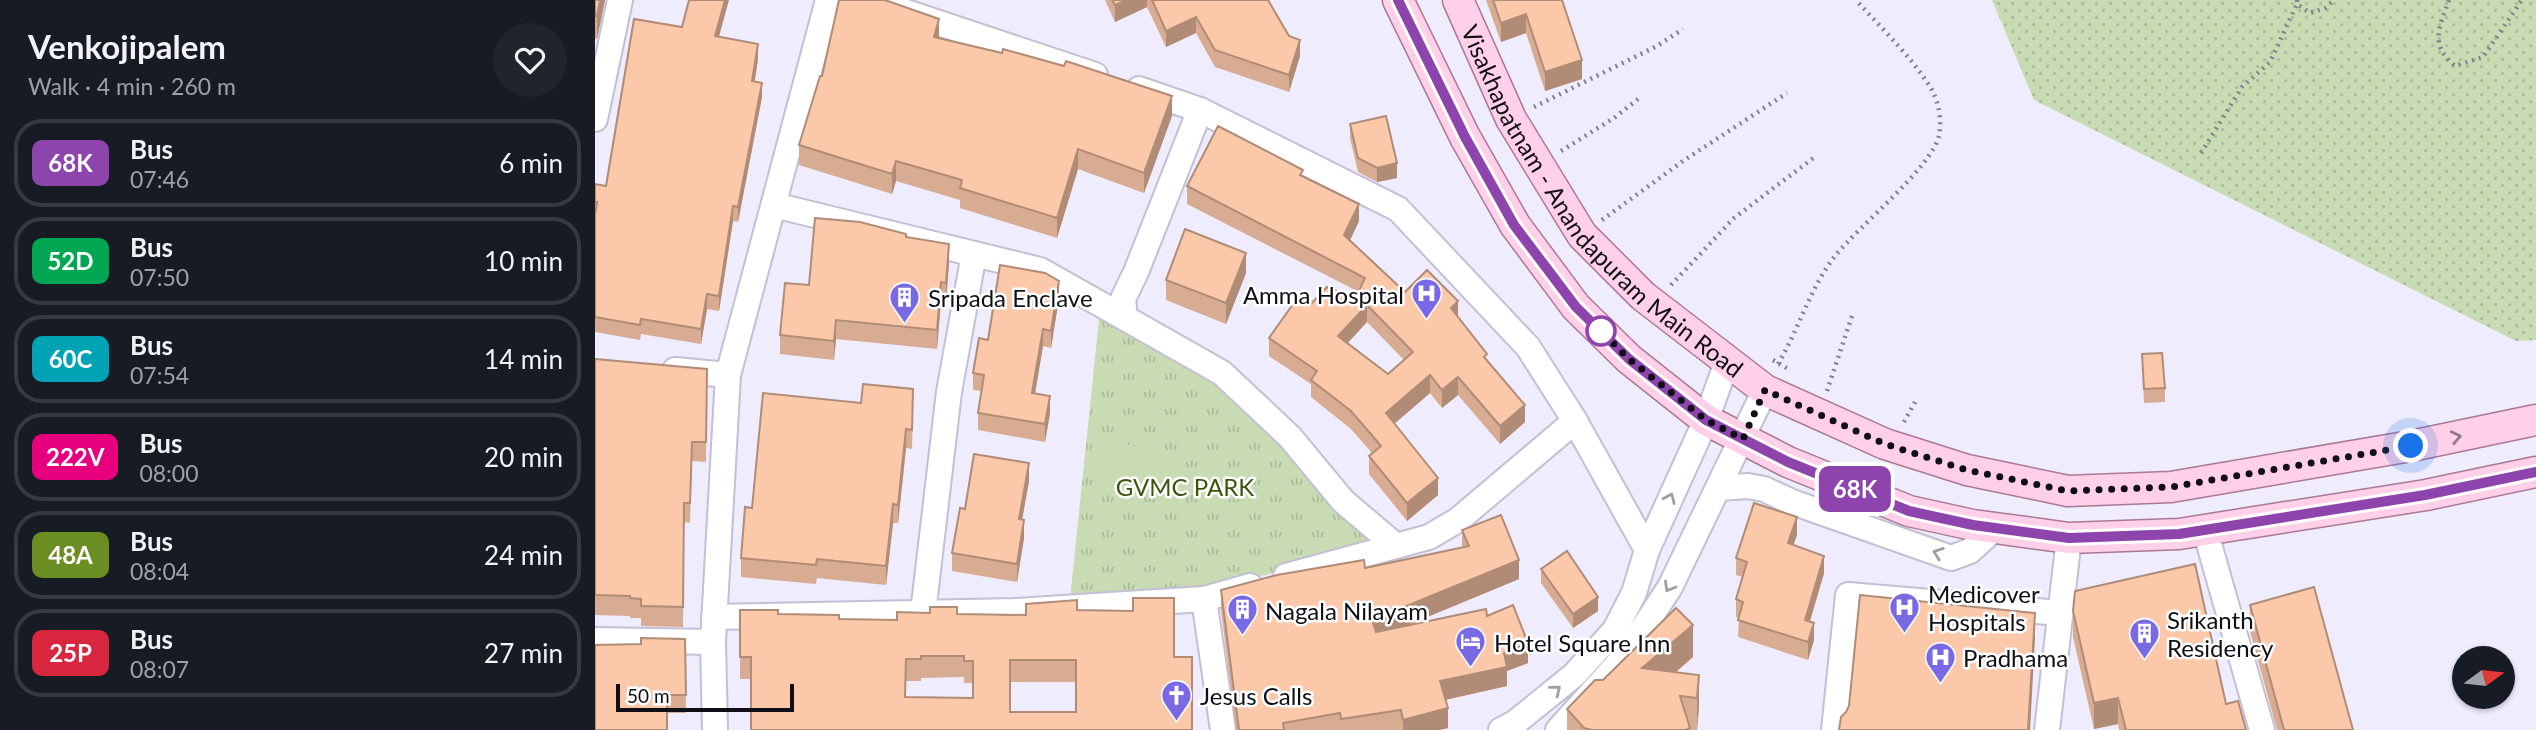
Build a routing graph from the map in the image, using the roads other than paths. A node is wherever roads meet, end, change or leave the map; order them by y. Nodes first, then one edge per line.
1 (620, 0) edge
2 (828, 0) edge
3 (870, 0) edge
4 (1398, 0) edge
5 (1458, 0) edge
6 (602, 55) edge
7 (1201, 110) junction
8 (595, 119) edge
9 (774, 205) junction
10 (974, 254) junction
11 (1125, 318) junction
12 (1727, 362) junction
13 (650, 368) edge
14 (728, 376) junction
15 (1765, 390) junction
16 (1706, 420) junction
17 (2536, 420) edge
18 (1575, 421) junction
19 (1743, 439) junction
20 (2536, 472) edge
21 (1719, 488) junction
22 (1995, 528) junction
23 (2205, 530) junction
24 (2069, 538) junction
25 (1396, 547) junction
26 (1647, 550) junction
27 (1204, 599) junction
28 (923, 613) junction
29 (2060, 613) junction
30 (714, 617) junction
31 (595, 640) edge
32 (713, 642) junction
33 (715, 730) edge
34 (1223, 730) edge
35 (1501, 730) edge
36 (1558, 730) edge
37 (1834, 730) edge
38 (2047, 730) edge
39 (2262, 730) edge

1 - 6 street
2 - 9 street
3 - 7 street
4 - 16 main road
5 - 12 main road, Visakhapatnam - Anandapuram Main Road
6 - 8 street
7 - 11 street
7 - 18 street
9 - 10 street
9 - 14 street
10 - 11 street
10 - 28 street
11 - 25 street
12 - 15 main road, Visakhapatnam - Anandapuram Main Road
12 - 16 street
13 - 14 street
14 - 30 street
15 -> 17 main road, Visakhapatnam - Anandapuram Main Road
15 - 19 street
16 - 19 main road
26 -> 16 street
18 - 25 street
18 - 26 street
19 - 21 street
19 - 22 main road
20 - 23 main road
22 -> 21 street
21 -> 36 street
22 - 24 main road
23 - 24 main road
23 - 39 street
24 - 29 street
25 - 27 street
35 -> 26 street
27 - 28 street
27 - 34 street
28 - 30 street
29 - 37 street
29 - 38 street
30 - 32 street
31 - 32 street
32 - 33 street

